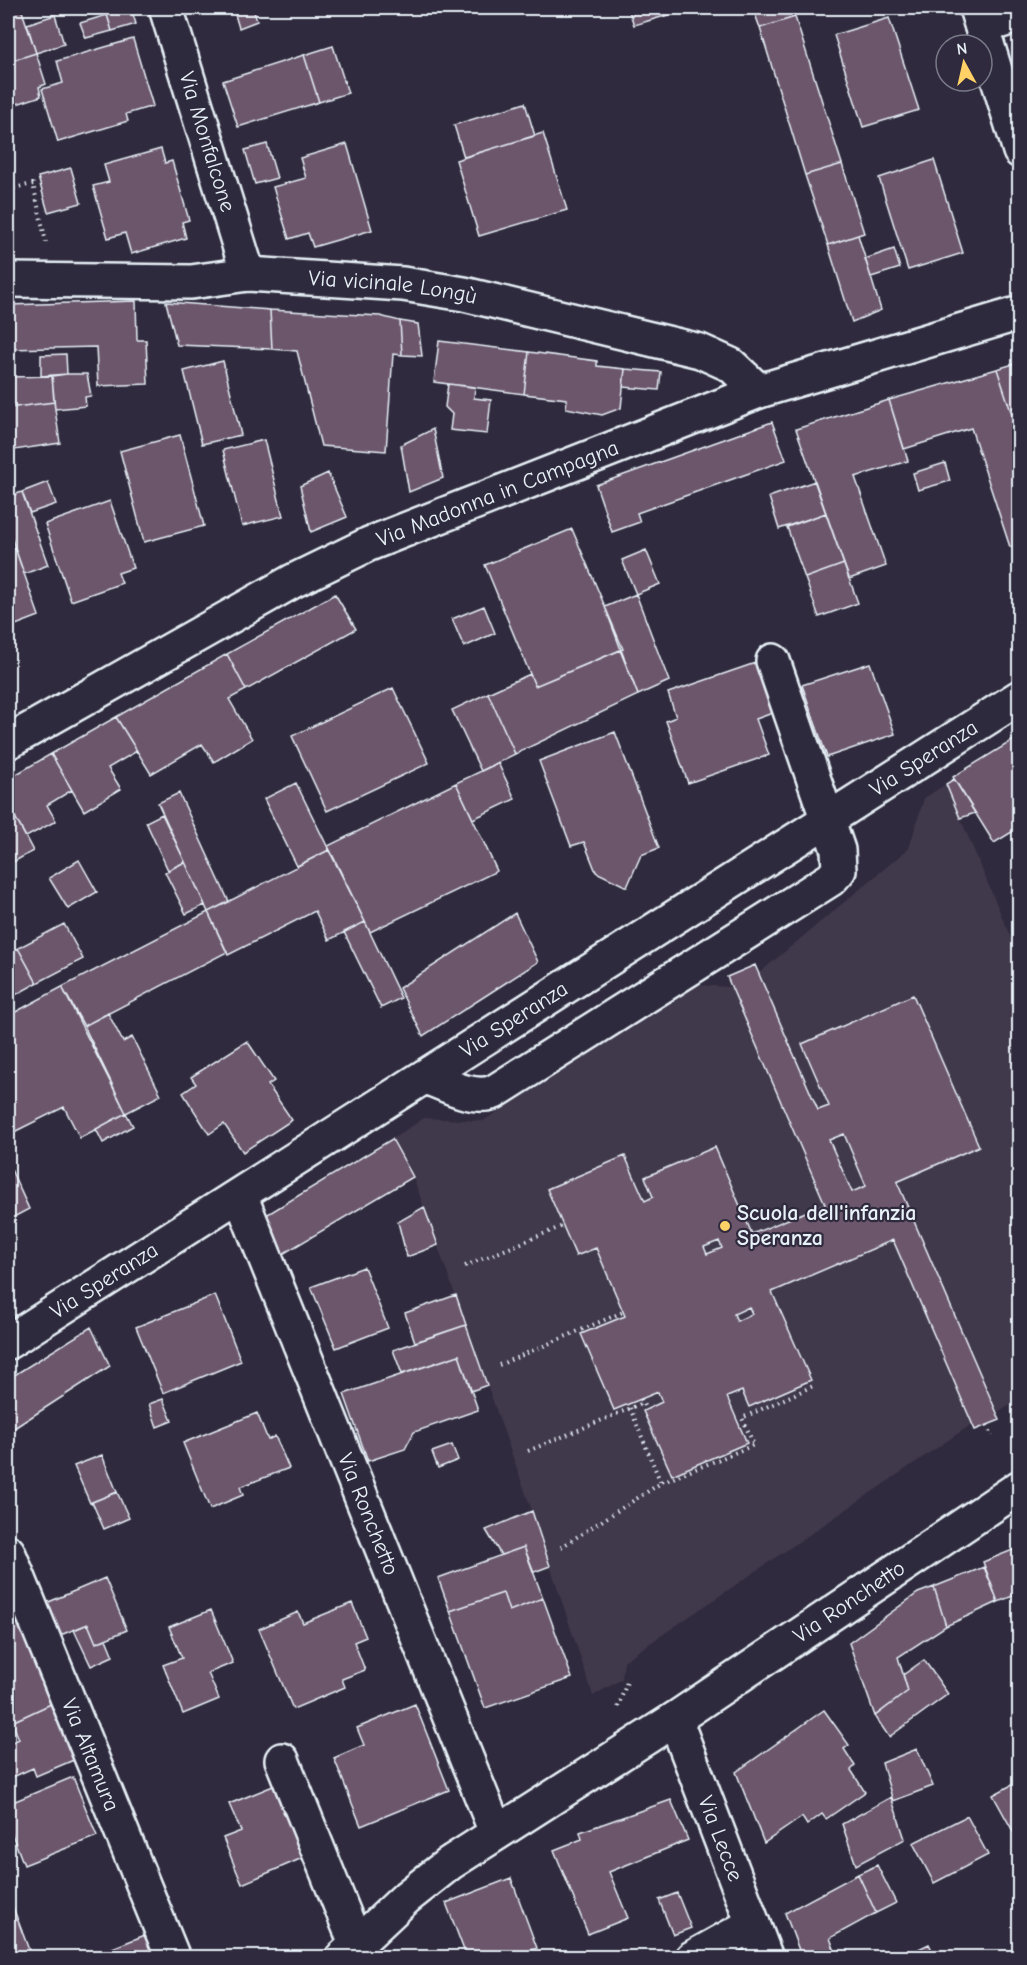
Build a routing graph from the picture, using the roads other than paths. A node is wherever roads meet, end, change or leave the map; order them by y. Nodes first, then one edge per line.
1 (166, 8) edge
2 (1020, 15) edge
3 (979, 17) edge
4 (1020, 151) edge
5 (248, 274) junction
6 (8, 279) edge
7 (1020, 313) edge
8 (759, 391) junction
9 (773, 661) dead end
10 (1020, 697) edge
11 (8, 742) edge
12 (827, 819) junction
13 (426, 1077) junction
14 (240, 1195) junction
15 (8, 1342) edge
16 (1020, 1487) edge
17 (8, 1552) edge
18 (675, 1719) junction
19 (282, 1760) dead end
20 (496, 1832) junction
21 (753, 1924) junction
22 (349, 1951) edge
23 (173, 1958) edge
24 (692, 1958) edge
25 (766, 1958) edge

1 - 5 street, Via Monfalcone
2 - 3 street
3 - 4 street
5 - 6 street, Via vicinale Longù
5 - 8 street, Via vicinale Longù
7 - 8 street, Via Madonna in Campagna
8 - 11 street, Via Madonna in Campagna
9 - 12 street
10 - 12 street, Via Speranza
12 - 13 street, Via Speranza
12 - 13 street
13 - 14 street, Via Speranza
14 - 15 street, Via Speranza
14 - 20 street, Via Ronchetto
16 - 18 street, Via Ronchetto
17 - 23 street, Via Altamura
18 - 20 street, Via Ronchetto
18 - 21 street, Via Lecce
19 - 22 street
20 - 22 street, Via Ronchetto
21 - 24 street
21 - 25 street, Via Lecce

